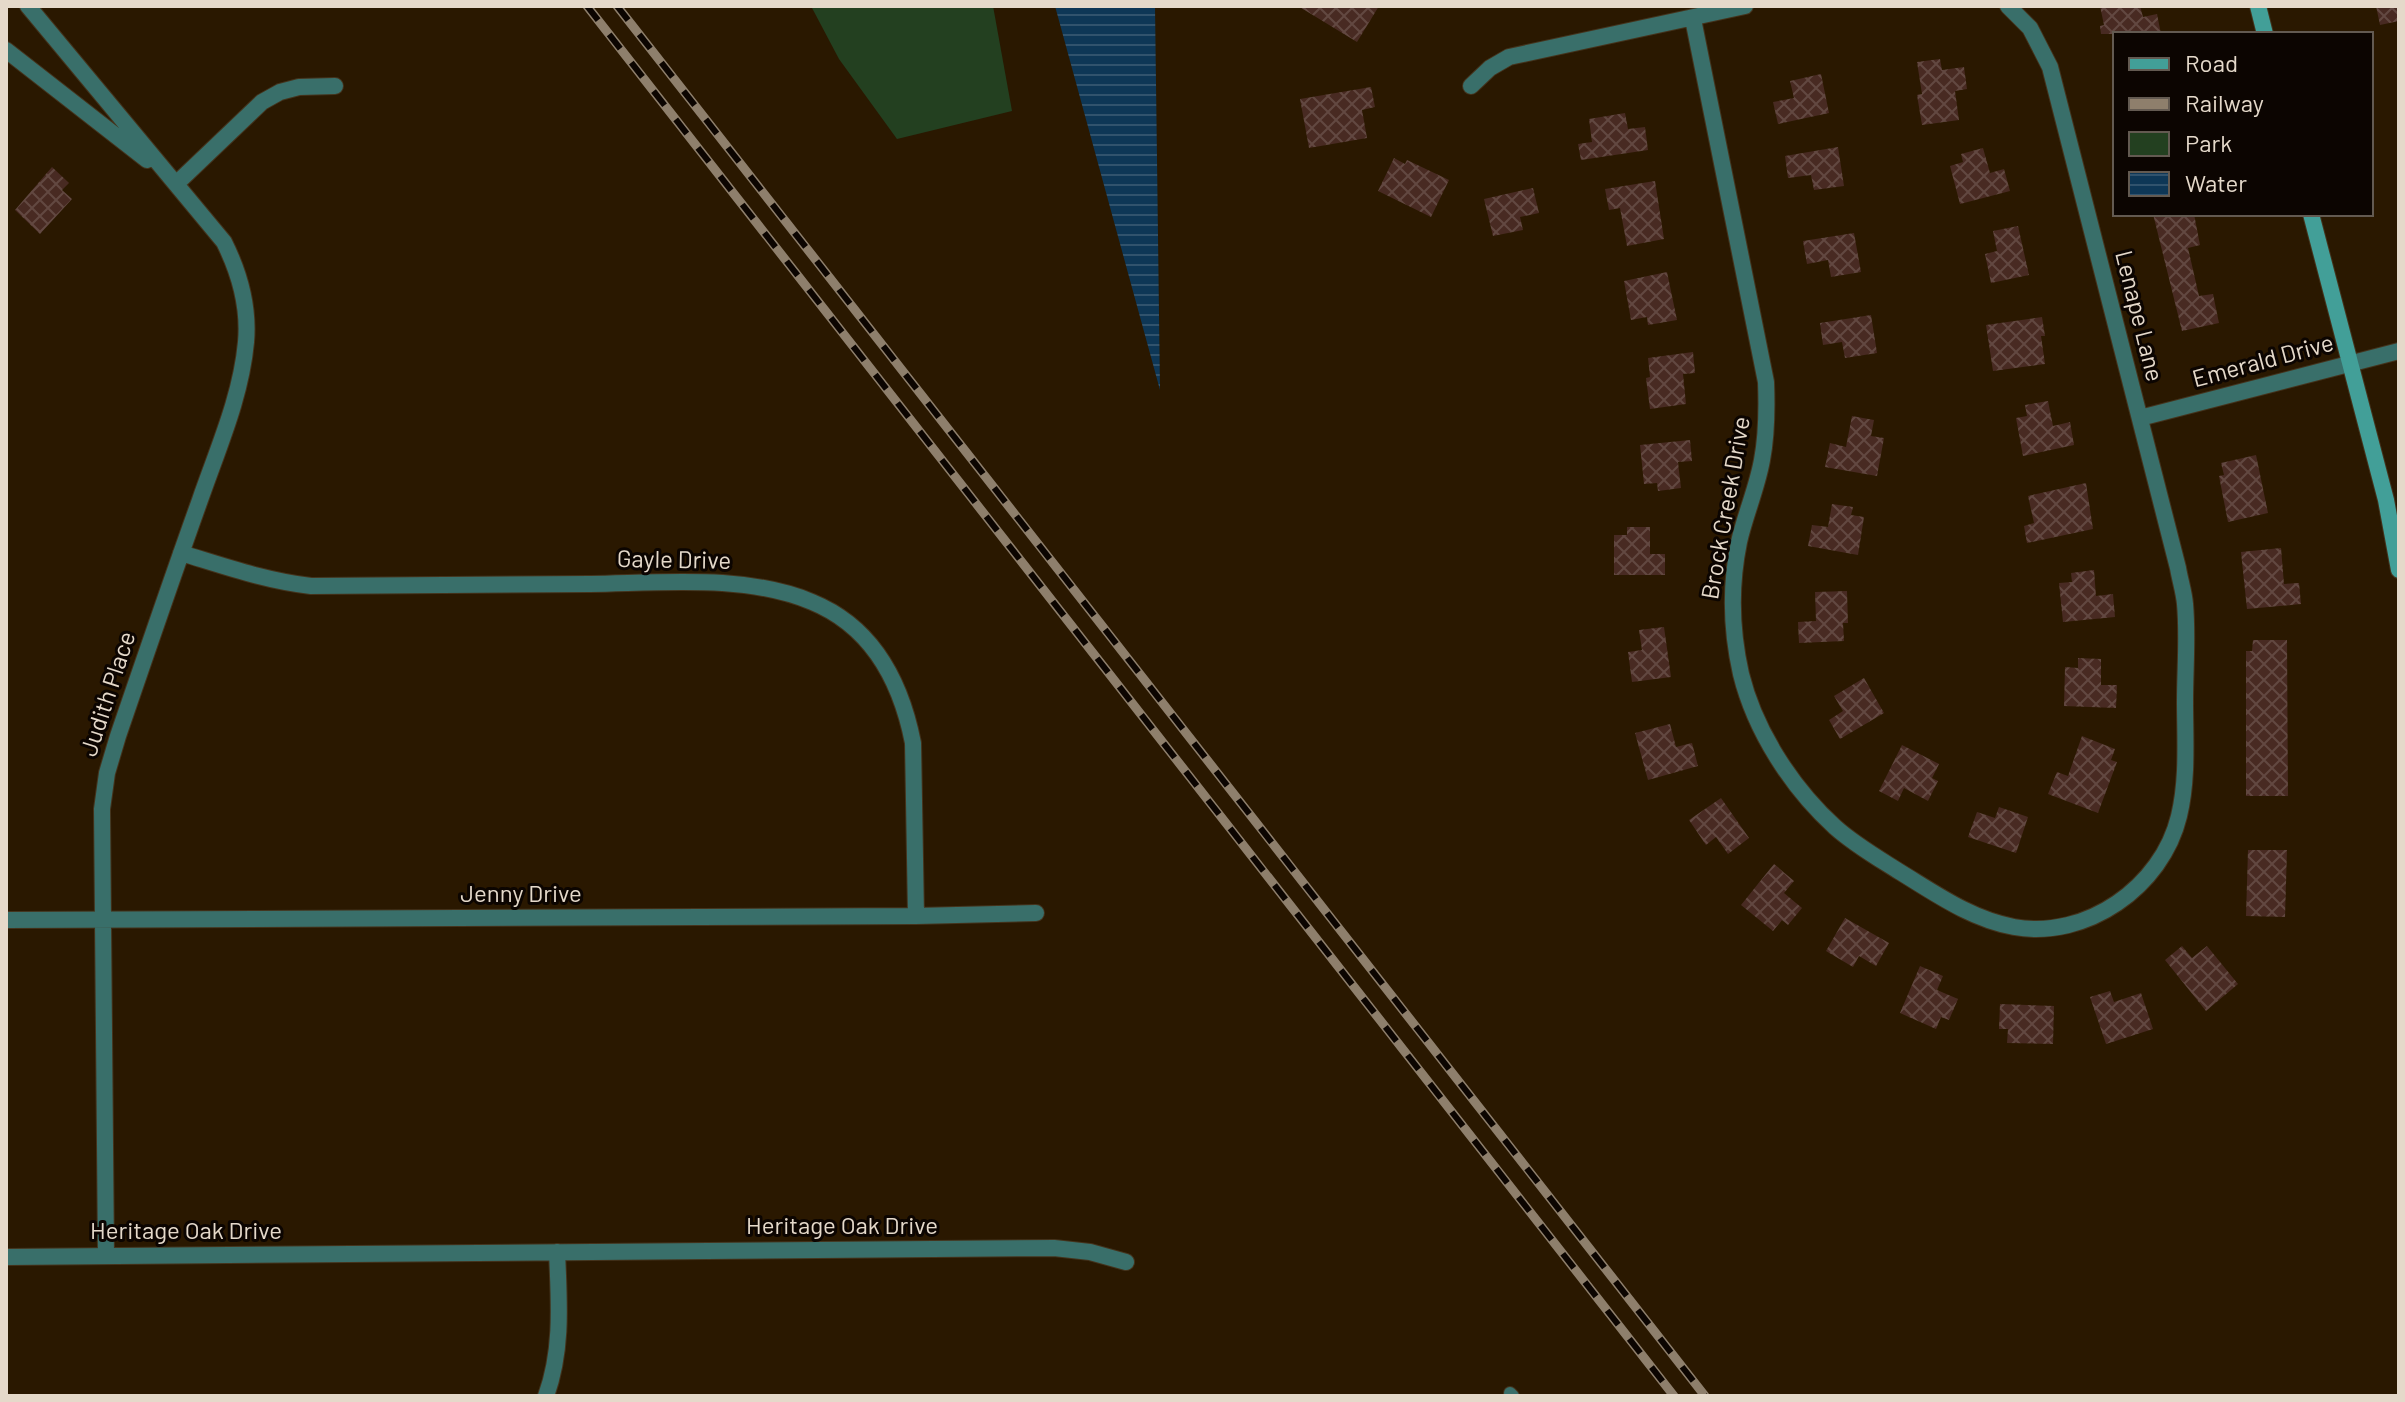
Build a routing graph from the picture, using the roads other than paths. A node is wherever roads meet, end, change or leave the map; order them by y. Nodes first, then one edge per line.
1 (28, 6) edge
2 (1745, 6) edge
3 (2008, 6) edge
4 (2258, 6) edge
5 (1693, 19) junction
6 (2264, 32) edge
7 (6, 50) edge
8 (335, 86) dead end
9 (1471, 86) dead end
10 (176, 184) junction
11 (2312, 216) edge
12 (2399, 351) edge
13 (2350, 363) junction
14 (2140, 418) junction
15 (181, 553) junction
16 (2399, 570) edge
17 (1036, 913) dead end
18 (916, 916) junction
19 (6, 920) edge
20 (102, 921) junction
21 (557, 1252) junction
22 (106, 1256) junction
23 (6, 1257) edge
24 (1126, 1262) dead end
25 (546, 1396) edge

1 - 10 street, Judith Place
2 - 5 street
3 - 14 street, Lenape Lane
4 - 6 street
5 - 9 street
5 - 14 street, Brock Creek Drive
7 - 10 street, Judith Place
8 - 10 street
10 - 15 street, Judith Place
11 - 13 street
12 - 13 street, Emerald Drive
13 - 14 street, Emerald Drive
13 - 16 street
15 - 18 street, Gayle Drive
15 - 20 street, Judith Place
17 - 18 street, Jenny Drive
18 - 20 street, Jenny Drive
19 - 20 street, Jenny Drive
20 - 22 street, Judith Place
21 - 22 street, Heritage Oak Drive
21 - 24 street, Heritage Oak Drive
21 - 25 street
22 - 23 street, Heritage Oak Drive

